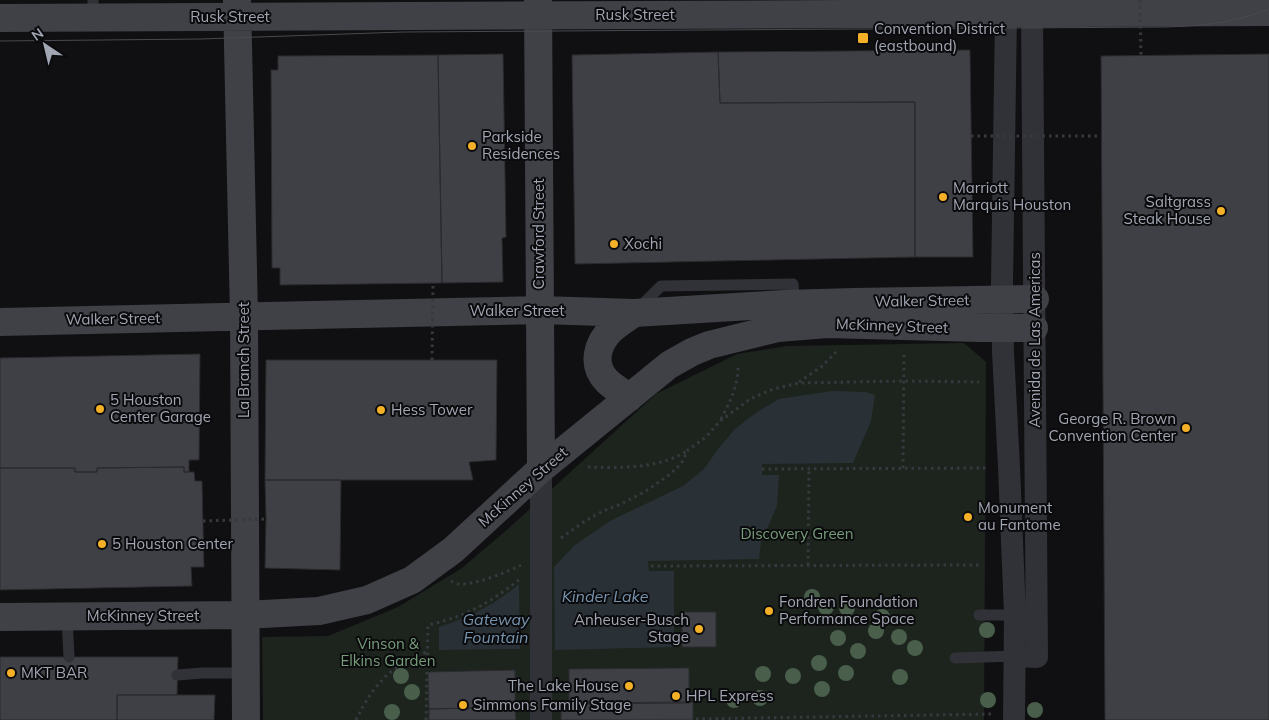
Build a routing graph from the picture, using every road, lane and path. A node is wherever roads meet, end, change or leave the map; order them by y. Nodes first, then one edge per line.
1 (1140, 0) edge
2 (1019, 7) edge
3 (538, 8) edge
4 (93, 9) edge
5 (237, 9) edge
6 (1269, 12) edge
7 (0, 18) edge
8 (1140, 56) dead end
9 (971, 136) dead end
10 (1101, 136) dead end
11 (433, 284) dead end
12 (1035, 299) junction
13 (1003, 300) junction
14 (540, 310) junction
15 (634, 313) junction
16 (796, 315) junction
17 (244, 316) junction
18 (0, 322) edge
19 (1003, 328) junction
20 (1034, 328) junction
21 (836, 352) dead end
22 (904, 352) dead end
23 (432, 360) dead end
24 (738, 364) dead end
25 (904, 381) junction
26 (979, 382) dead end
27 (799, 383) junction
28 (629, 398) junction
29 (719, 422) junction
30 (688, 450) junction
31 (588, 467) dead end
32 (1010, 467) junction
33 (903, 468) junction
34 (541, 469) junction
35 (762, 469) dead end
36 (809, 469) junction
37 (266, 519) dead end
38 (203, 521) dead end
39 (541, 558) junction
40 (808, 565) junction
41 (979, 565) dead end
42 (651, 566) dead end
43 (421, 573) junction
44 (245, 615) junction
45 (979, 615) dead end
46 (1015, 615) junction
47 (0, 617) edge
48 (68, 617) junction
49 (427, 652) junction
50 (1015, 656) junction
51 (70, 657) dead end
52 (955, 658) dead end
53 (246, 673) junction
54 (177, 675) dead end
55 (1014, 717) edge
56 (246, 720) edge
57 (356, 720) edge
58 (426, 720) edge
59 (541, 720) edge
60 (631, 720) edge

1 - 8 path, bridge
2 - 3 street, Rusk Street
2 - 6 street, Rusk Street
2 - 12 street, Avenida de Las Americas
2 - 13 street, Avenida de Las Americas
3 - 5 street, Rusk Street
3 - 14 street, Crawford Street
4 - 5 street, Rusk Street
4 - 7 street, Rusk Street
5 - 17 street, La Branch Street
9 - 10 path, bridge
11 - 23 path, bridge
12 - 13 street, Walker Street
12 - 20 street, Avenida de Las Americas
13 - 16 street, Walker Street
13 - 19 street, Avenida de Las Americas
14 - 15 street, Walker Street
14 - 17 street, Walker Street
14 - 34 street, Crawford Street
15 - 16 street, Walker Street
15 - 28 street
16 - 19 street, McKinney Street
16 - 28 street, McKinney Street
17 - 18 street, Walker Street
17 - 44 street, La Branch Street
19 - 20 street, McKinney Street
19 - 32 street, Avenida de Las Americas
20 - 50 street, Avenida de Las Americas
21 - 27 path
22 - 25 path
24 - 29 path
25 - 26 path
25 - 27 path
25 - 33 path
27 - 29 path
28 - 34 street, McKinney Street
29 - 30 path
30 - 31 path
30 - 39 path
32 - 33 path
32 - 46 street, Avenida de Las Americas
33 - 36 path
34 - 39 street
34 - 43 street, McKinney Street
35 - 36 path
36 - 40 path
37 - 38 path, bridge
39 - 43 path
39 - 49 path
39 - 59 street
40 - 41 path
40 - 42 path
43 - 44 street, McKinney Street
44 - 48 street, McKinney Street
44 - 53 street, La Branch Street
45 - 46 lane
46 - 50 street, Avenida de Las Americas
47 - 48 street, McKinney Street
48 - 51 lane
49 - 57 path
49 - 58 path
50 - 52 lane
50 - 55 street, Avenida de Las Americas
53 - 54 lane
53 - 56 street, La Branch Street
55 - 60 path

